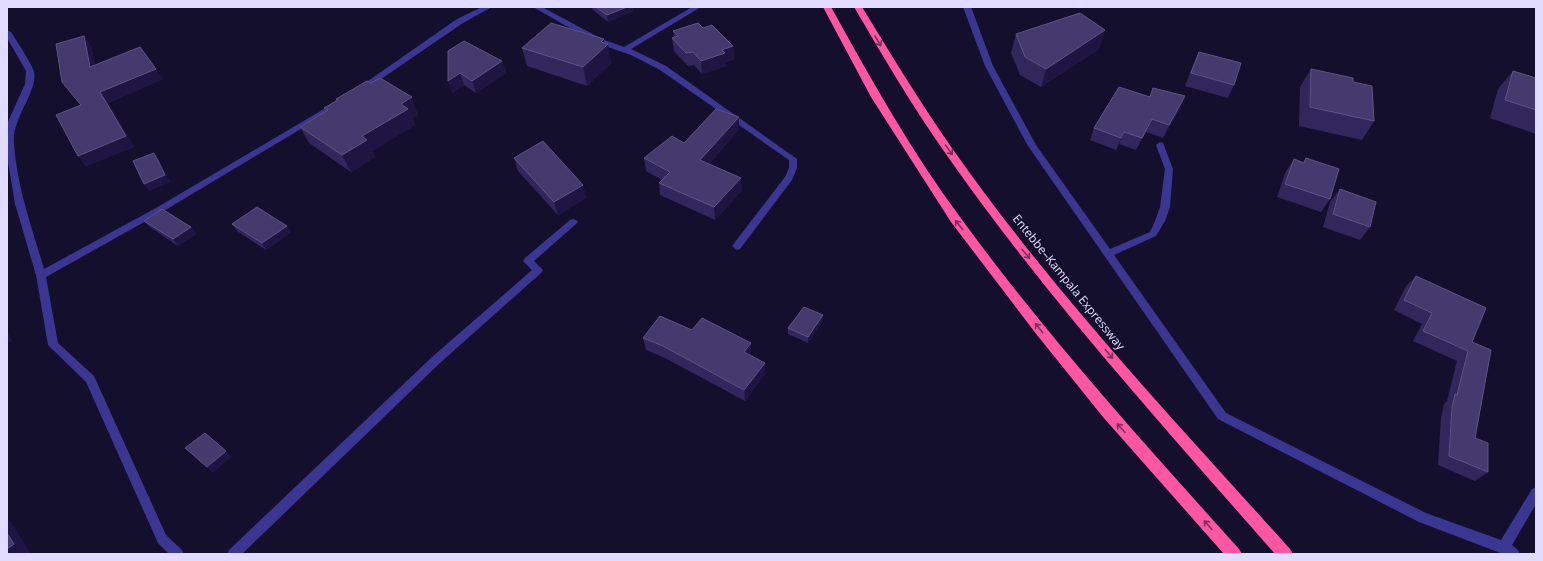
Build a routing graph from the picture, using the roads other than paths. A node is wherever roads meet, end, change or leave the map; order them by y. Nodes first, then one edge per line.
1 (488, 7) edge
2 (537, 7) edge
3 (697, 7) edge
4 (827, 7) edge
5 (858, 7) edge
6 (967, 7) edge
7 (7, 32) edge
8 (625, 50) junction
9 (1160, 145) dead end
10 (572, 222) dead end
11 (737, 246) dead end
12 (1108, 254) junction
13 (41, 275) junction
14 (1536, 493) edge
15 (1509, 551) edge
16 (178, 554) edge
17 (233, 554) edge
18 (1234, 554) edge
19 (1285, 554) edge

1 - 13 street
2 - 8 street
3 - 8 street
18 -> 4 highway
5 -> 19 highway, Entebbe–Kampala Expressway
6 - 12 street
7 - 13 street
8 - 11 street
9 - 12 street
10 - 17 street
12 - 15 street
13 - 16 street
14 - 15 street

